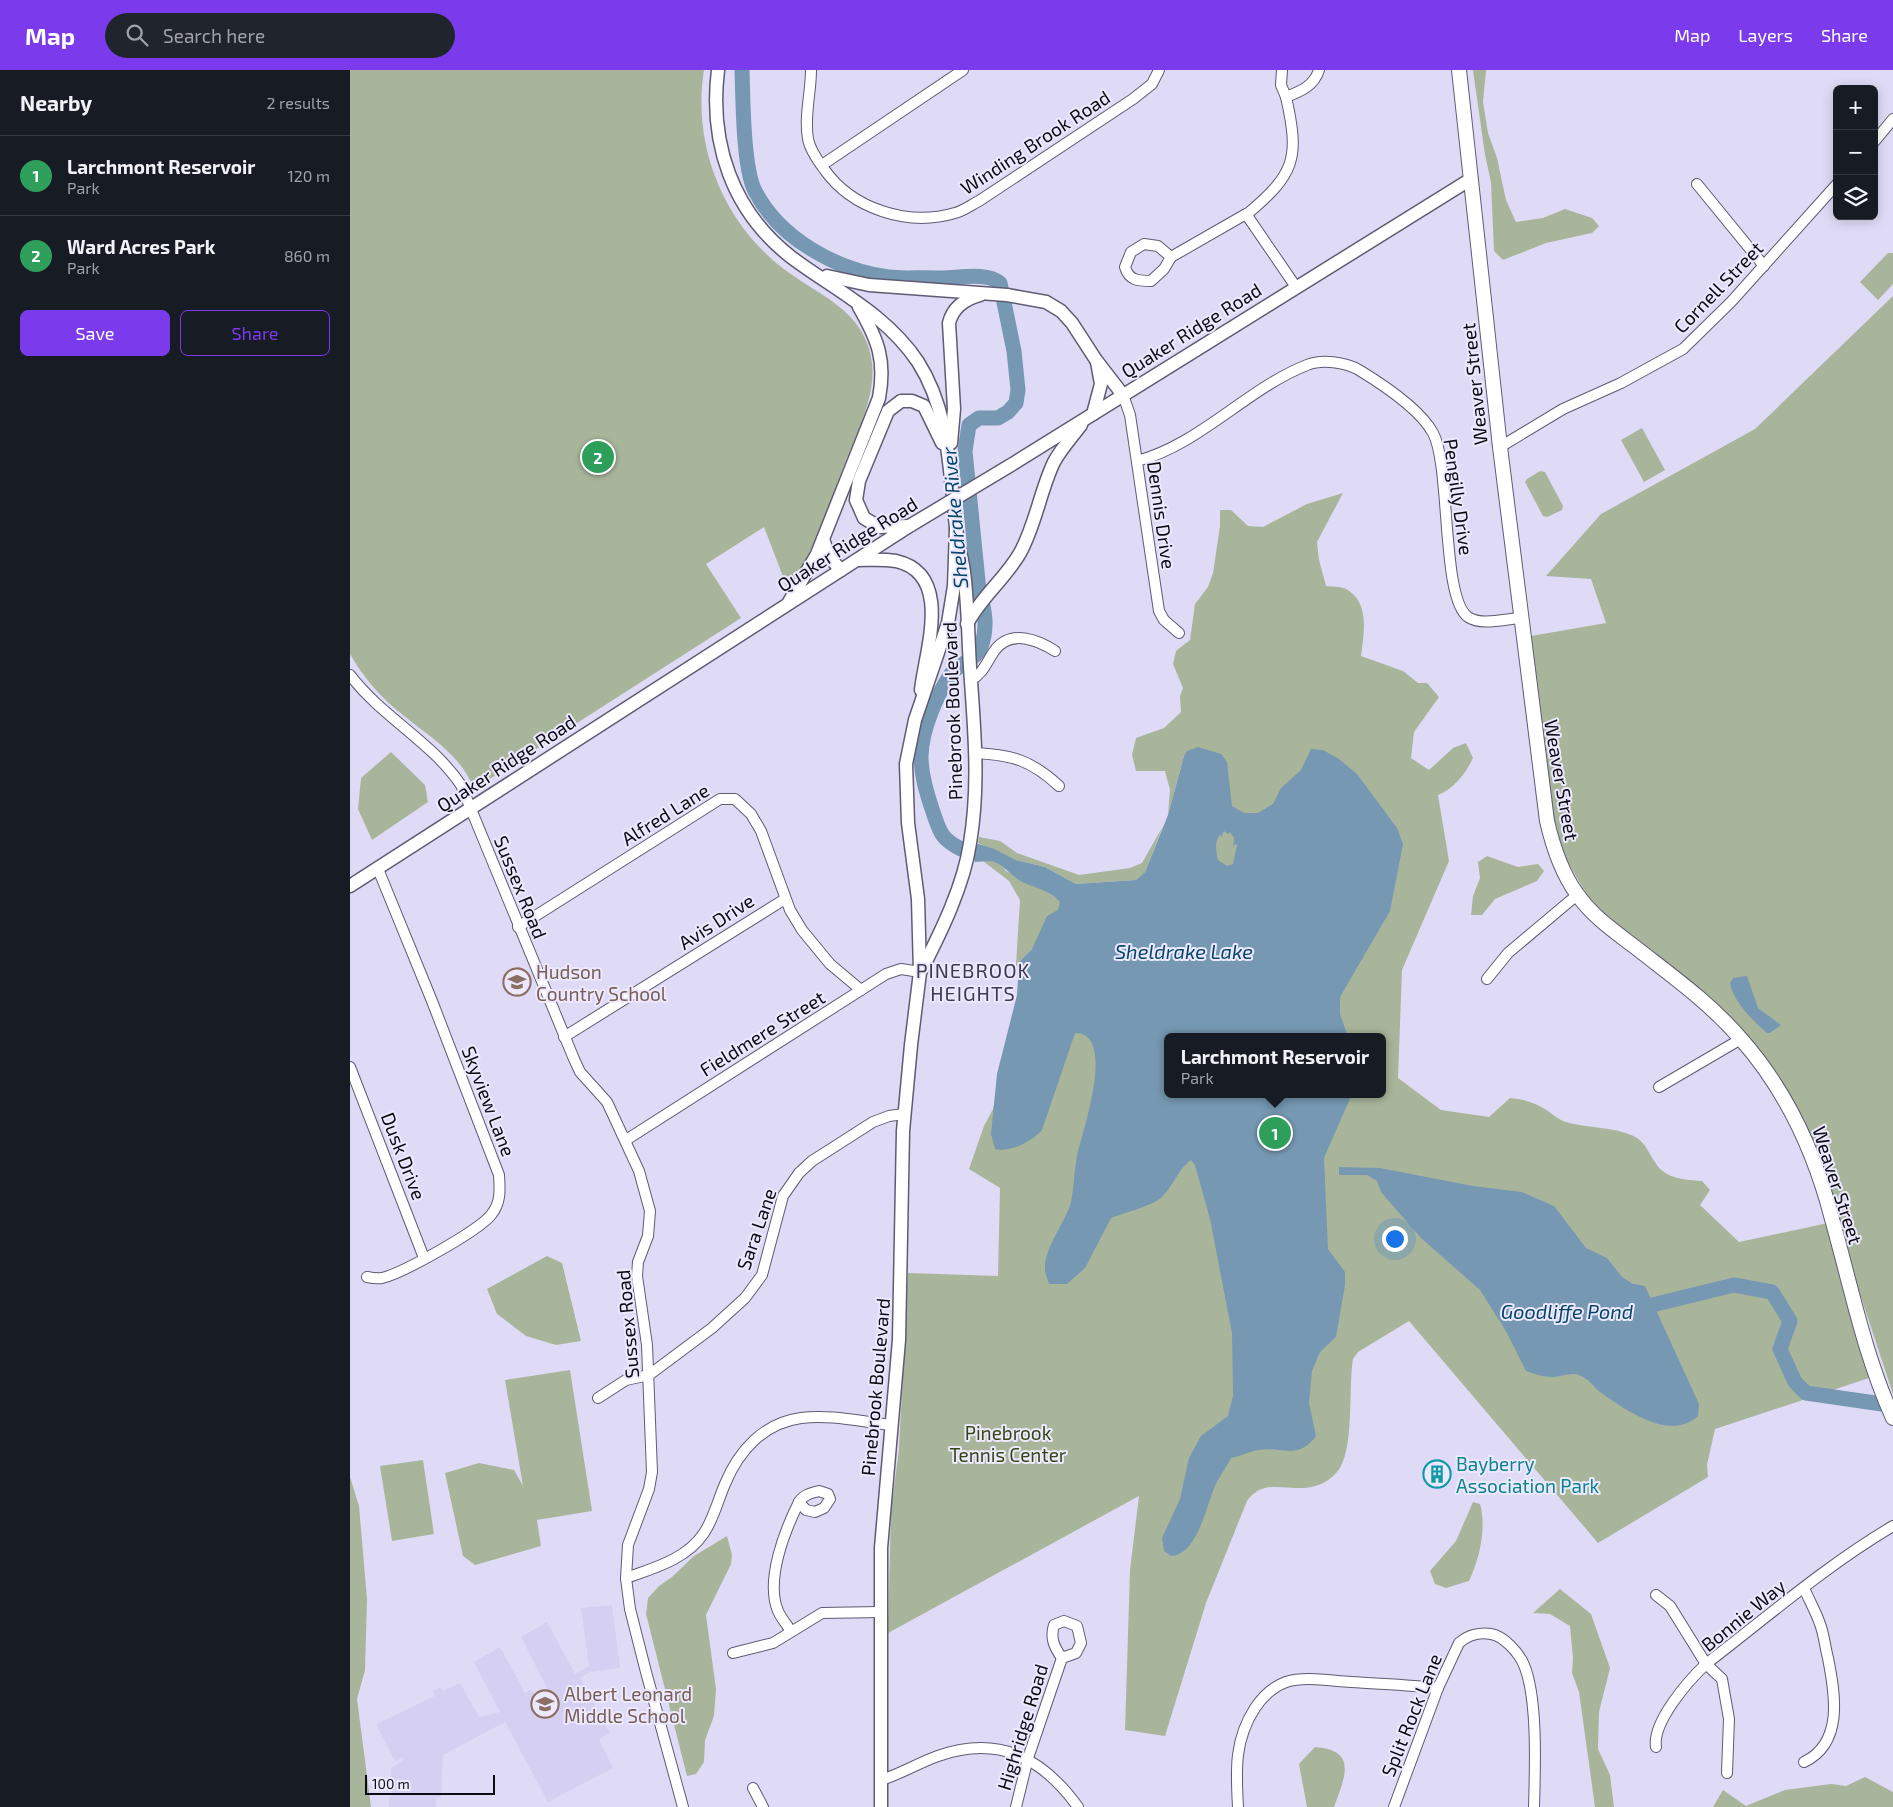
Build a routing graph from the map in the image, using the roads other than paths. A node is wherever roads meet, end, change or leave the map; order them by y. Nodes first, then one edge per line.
1 (718, 70) edge
2 (811, 70) edge
3 (963, 70) edge
4 (1159, 70) edge
5 (1282, 70) edge
6 (1319, 70) edge
7 (1459, 70) edge
8 (1286, 97) junction
9 (1893, 119) edge
10 (1878, 137) edge
11 (822, 165) junction
12 (1471, 179) junction
13 (1697, 184) dead end
14 (1833, 188) edge
15 (1246, 215) junction
16 (1171, 258) junction
17 (1764, 266) junction
18 (819, 275) junction
19 (1296, 287) junction
20 (987, 294) junction
21 (856, 300) junction
22 (1096, 360) junction
23 (1123, 395) junction
24 (1089, 416) junction
25 (1500, 447) junction
26 (949, 459) junction
27 (1136, 461) junction
28 (911, 525) junction
29 (956, 530) junction
30 (823, 539) junction
31 (857, 560) junction
32 (842, 570) junction
33 (788, 604) junction
34 (1520, 618) junction
35 (967, 624) junction
36 (1179, 633) dead end
37 (944, 639) junction
38 (969, 647) junction
39 (1055, 651) dead end
40 (971, 673) junction
41 (350, 675) edge
42 (919, 709) junction
43 (976, 753) junction
44 (1059, 786) dead end
45 (470, 808) junction
46 (378, 869) junction
47 (350, 886) edge
48 (1577, 895) junction
49 (786, 899) junction
50 (518, 927) junction
51 (920, 972) junction
52 (1487, 979) dead end
53 (861, 990) junction
54 (564, 1037) junction
55 (1741, 1039) junction
56 (350, 1067) edge
57 (1659, 1087) dead end
58 (904, 1114) junction
59 (626, 1140) junction
60 (424, 1258) junction
61 (367, 1277) dead end
62 (649, 1375) junction
63 (598, 1398) dead end
64 (1893, 1418) edge
65 (892, 1425) junction
66 (799, 1502) dead end
67 (1893, 1526) edge
68 (626, 1578) junction
69 (1804, 1588) junction
70 (1656, 1595) dead end
71 (880, 1612) junction
72 (791, 1631) junction
73 (733, 1653) dead end
74 (1062, 1658) dead end
75 (1706, 1664) junction
76 (1438, 1688) junction
77 (1656, 1747) dead end
78 (1028, 1758) junction
79 (1804, 1762) dead end
80 (1727, 1773) dead end
81 (881, 1780) junction
82 (753, 1788) dead end
83 (683, 1807) edge
84 (763, 1807) edge
85 (881, 1807) edge
86 (1016, 1807) edge
87 (1078, 1807) edge
88 (1238, 1807) edge
89 (1394, 1807) edge
90 (1534, 1807) edge

1 - 18 street, Pinebrook Boulevard
2 - 11 street, Winding Brook Road
3 - 11 street
4 - 11 street, Winding Brook Road
5 - 8 street
6 - 8 street
7 - 12 main road, Weaver Street
8 - 15 street
9 - 10 street
12 - 19 street, Quaker Ridge Road
12 - 25 main road, Weaver Street
13 - 17 street
14 - 17 street, Cornell Street
15 - 16 street
15 - 19 street
16 - 16 street
17 - 25 street, Cornell Street
18 - 20 street
18 - 21 street, Pinebrook Boulevard
19 - 23 street, Quaker Ridge Road
20 - 22 street
20 - 26 street
21 - 26 street, Pinebrook Boulevard
21 - 30 street
22 - 23 street
22 - 24 street
23 - 24 street, Quaker Ridge Road
23 - 27 street, Dennis Drive
24 - 28 street, Quaker Ridge Road, bridge
24 - 35 street
25 - 34 main road, Weaver Street
26 - 28 street
26 - 29 street, Pinebrook Boulevard
27 - 34 street, Pengilly Drive
27 - 36 street, Dennis Drive
28 - 31 street, Quaker Ridge Road
29 - 35 street, Pinebrook Boulevard
29 - 37 street, Pinebrook Boulevard
30 - 32 street
30 - 33 street
31 - 32 street, Quaker Ridge Road
31 - 42 street
32 - 33 street, Quaker Ridge Road
33 - 45 street, Quaker Ridge Road
34 - 48 main road, Weaver Street
35 - 38 street, Pinebrook Boulevard
37 - 38 street
37 - 42 street, Pinebrook Boulevard
38 - 40 street, Pinebrook Boulevard
39 - 40 street
40 - 43 street, Pinebrook Boulevard
41 - 45 street, Sussex Road
42 - 51 street, Pinebrook Boulevard
43 - 44 street
43 - 51 street, Pinebrook Boulevard
45 - 46 street, Quaker Ridge Road
45 - 50 street, Sussex Road
46 - 47 street, Quaker Ridge Road
46 - 60 street, Skyview Lane
48 - 52 street
48 - 55 main road, Weaver Street
49 - 50 street, Alfred Lane
49 - 53 street, Alfred Lane
49 - 54 street, Avis Drive
50 - 54 street, Sussex Road
51 - 53 street, Fieldmere Street
51 - 58 street, Pinebrook Boulevard
53 - 59 street, Fieldmere Street
54 - 59 street, Sussex Road
55 - 57 street
55 - 64 main road, Weaver Street
56 - 60 street, Dusk Drive
58 - 62 street, Sara Lane
58 - 65 street, Pinebrook Boulevard
59 - 62 street, Sussex Road
60 - 61 street, Skyview Lane
62 - 63 street, Sara Lane
62 - 68 street, Sussex Road
65 - 68 street
65 - 71 street, Pinebrook Boulevard
66 - 72 street
67 - 69 street, Bonnie Way
68 - 83 street, Sussex Road
69 - 75 street, Bonnie Way
69 - 79 street
70 - 75 street
71 - 72 street
71 - 81 street, Pinebrook Boulevard
72 - 73 street
74 - 78 street, Highridge Road
75 - 77 street
75 - 80 street, Bonnie Way
76 - 88 street
76 - 89 street, Split Rock Lane
76 - 90 street, Split Rock Lane
78 - 81 street
78 - 86 street, Highridge Road
78 - 87 street
81 - 85 street, Pinebrook Boulevard
82 - 84 street

